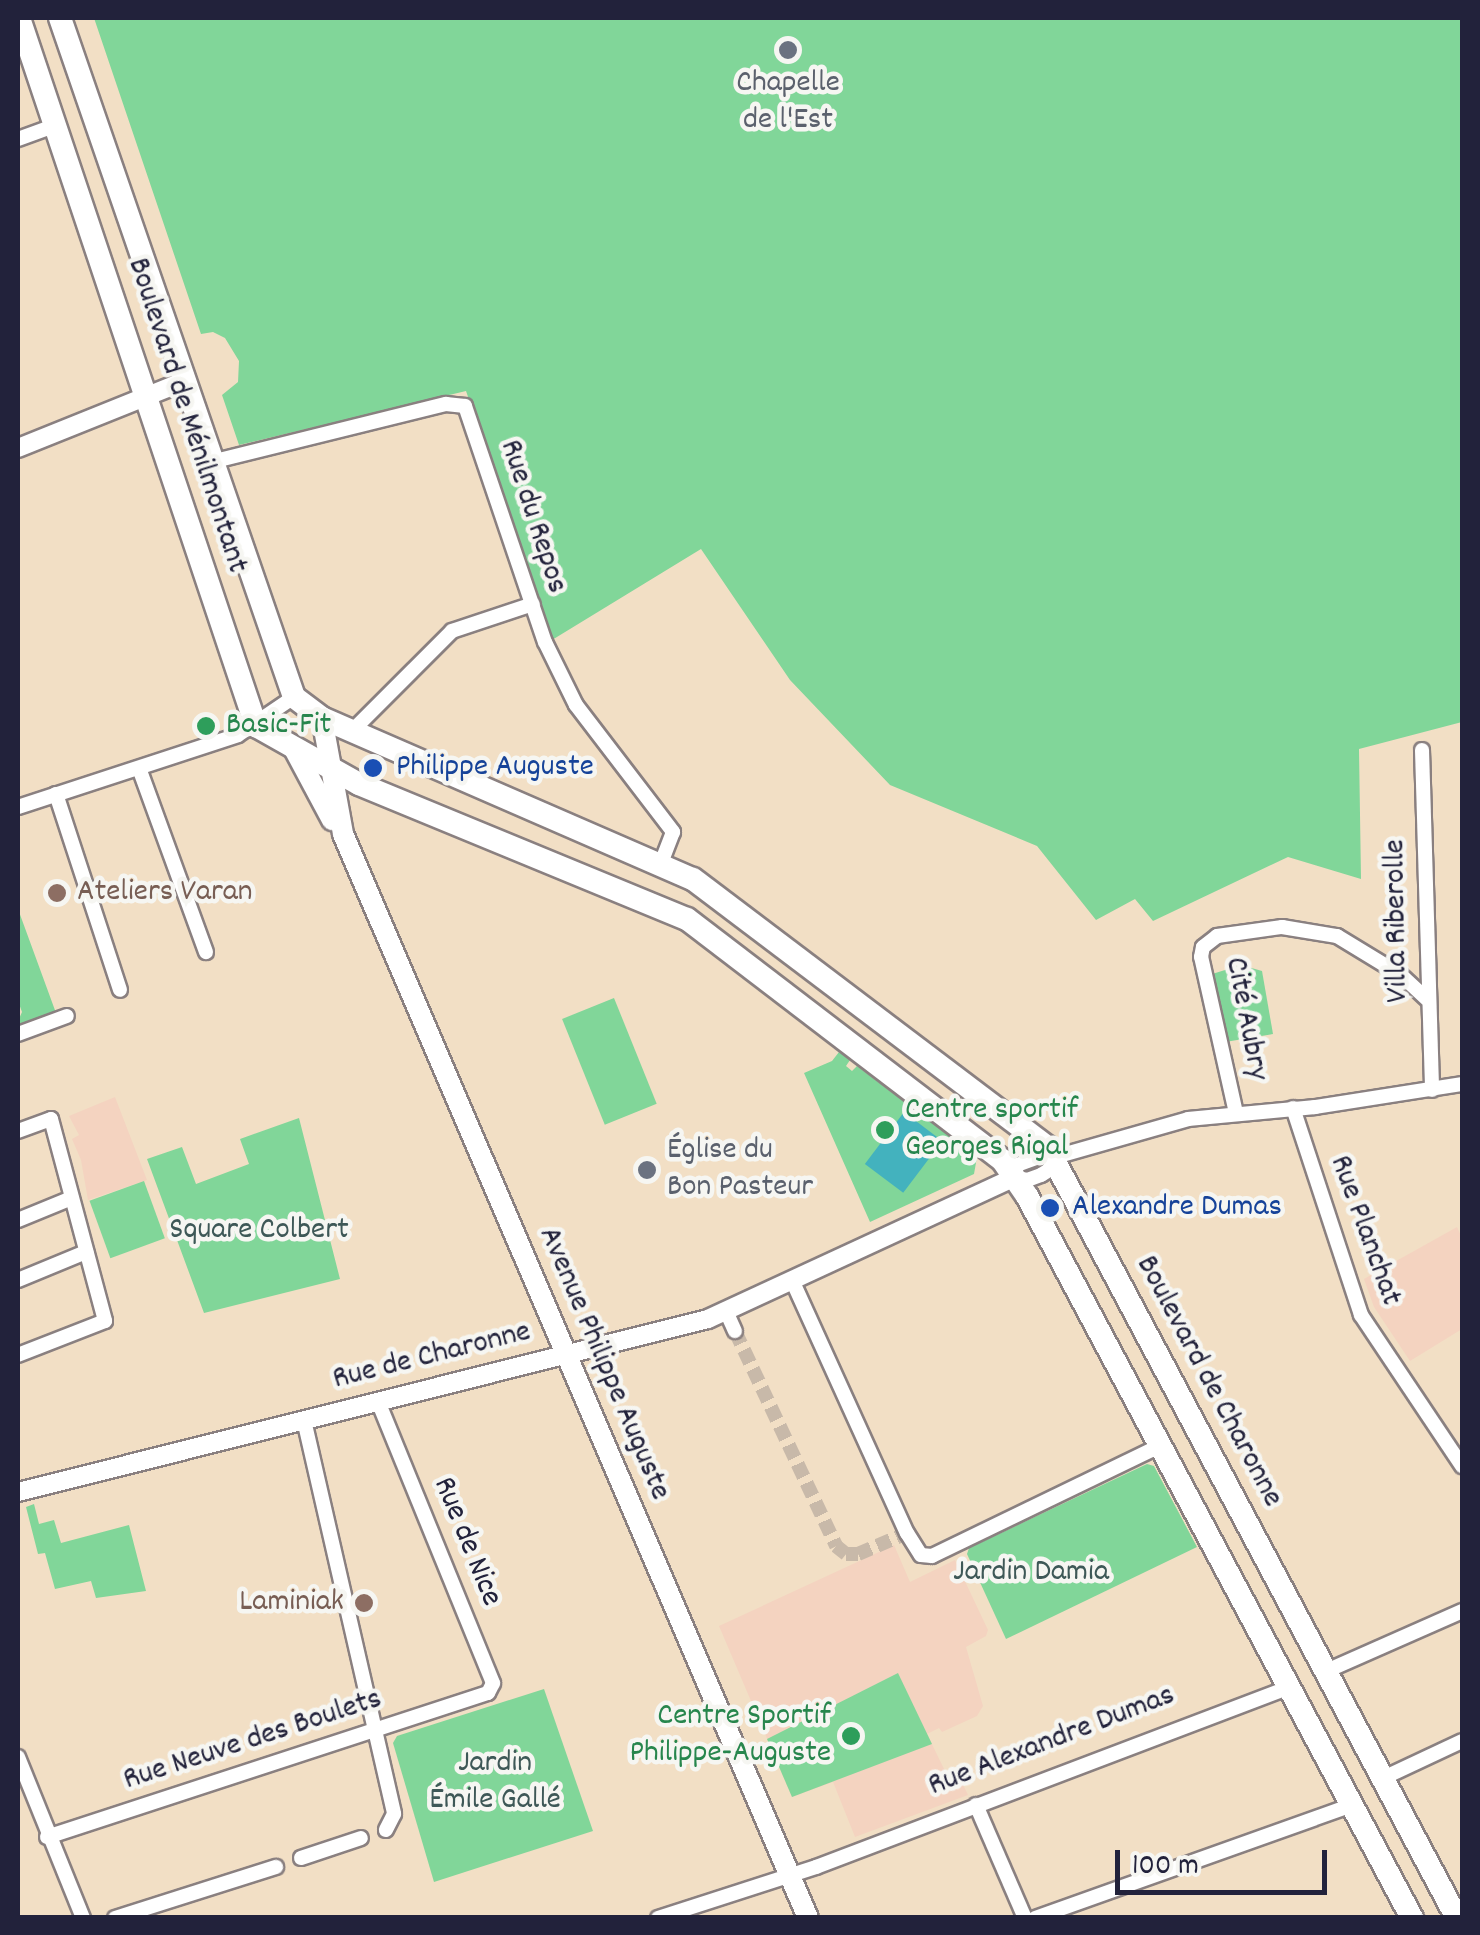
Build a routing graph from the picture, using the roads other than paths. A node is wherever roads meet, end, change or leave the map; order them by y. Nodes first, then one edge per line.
1 (19, 18) edge
2 (60, 18) edge
3 (93, 114) junction
4 (54, 126) junction
5 (18, 138) edge
6 (185, 381) junction
7 (146, 395) junction
8 (18, 448) edge
9 (211, 462) junction
10 (533, 604) junction
11 (294, 697) junction
12 (322, 718) junction
13 (256, 726) junction
14 (352, 731) junction
15 (293, 747) junction
16 (1422, 750) dead end
17 (329, 764) junction
18 (139, 768) junction
19 (56, 794) junction
20 (18, 807) edge
21 (343, 834) junction
22 (660, 866) junction
23 (708, 888) junction
24 (686, 919) junction
25 (206, 952) dead end
26 (120, 990) dead end
27 (1427, 1000) junction
28 (67, 1016) dead end
29 (18, 1034) edge
30 (1462, 1084) edge
31 (1432, 1090) junction
32 (1293, 1108) junction
33 (1236, 1112) junction
34 (18, 1130) edge
35 (1055, 1157) junction
36 (1015, 1177) junction
37 (72, 1198) junction
38 (18, 1220) edge
39 (86, 1252) junction
40 (18, 1280) edge
41 (792, 1280) junction
42 (726, 1311) junction
43 (736, 1331) tunnel mouth
44 (566, 1354) junction
45 (18, 1356) edge
46 (378, 1401) junction
47 (304, 1420) junction
48 (1160, 1446) junction
49 (1462, 1466) edge
50 (18, 1492) edge
51 (1462, 1611) edge
52 (1324, 1672) junction
53 (1290, 1687) junction
54 (476, 1697) joint
55 (376, 1731) junction
56 (1462, 1741) edge
57 (18, 1757) edge
58 (1381, 1779) junction
59 (976, 1805) junction
60 (1353, 1805) junction
61 (386, 1830) dead end
62 (48, 1837) junction
63 (361, 1838) dead end
64 (301, 1858) dead end
65 (276, 1867) dead end
66 (790, 1876) junction
67 (83, 1918) edge
68 (116, 1918) edge
69 (658, 1918) edge
70 (808, 1918) edge
71 (1025, 1918) edge
72 (1035, 1918) edge
73 (1412, 1918) edge
74 (1457, 1918) edge

1 - 4 main road, Boulevard de Ménilmontant
2 - 3 main road, Boulevard de Ménilmontant
3 - 4 main road
3 - 6 main road, Boulevard de Ménilmontant
4 - 5 street
4 - 7 main road, Boulevard de Ménilmontant
6 - 7 street
6 - 9 main road, Boulevard de Ménilmontant
7 - 8 street
7 - 13 main road, Boulevard de Ménilmontant
9 - 10 street, Rue du Repos
9 - 11 main road, Boulevard de Ménilmontant
10 - 14 street
10 - 22 street, Rue du Repos
11 - 12 main road, Boulevard de Charonne
11 - 13 street
12 - 14 main road, Boulevard de Charonne
12 - 17 main road, Avenue Philippe Auguste
13 - 15 main road
13 - 18 street
14 - 22 main road, Boulevard de Charonne
15 - 17 main road
15 - 21 main road, Avenue Philippe Auguste
16 - 27 street, Villa Riberolle
17 - 21 main road, Avenue Philippe Auguste
17 - 24 main road
18 - 19 street
18 - 25 street
19 - 20 street
19 - 26 street
21 - 44 main road, Avenue Philippe Auguste
22 - 23 main road, Boulevard de Charonne
23 - 24 main road
23 - 35 main road, Boulevard de Charonne
24 - 36 main road
27 - 31 street, Villa Riberolle
27 - 33 street, Cité Aubry
28 - 29 street
30 - 31 street, Rue de Charonne
31 - 32 street, Rue de Charonne
32 - 33 street, Rue de Charonne
32 - 49 street, Rue Planchat
33 - 35 street, Rue de Charonne
34 - 37 street
35 - 36 street, Rue de Charonne
35 - 52 main road, Boulevard de Charonne
36 - 41 street, Rue de Charonne
36 - 48 main road
37 - 38 street
37 - 39 street
39 - 40 street
39 - 45 street
41 - 42 street, Rue de Charonne
41 - 48 street
42 - 43 street
42 - 44 street, Rue de Charonne
44 - 46 street, Rue de Charonne
44 - 66 main road, Avenue Philippe Auguste
46 - 47 street, Rue de Charonne
46 - 54 street, Rue de Nice
47 - 50 street, Rue de Charonne
47 - 55 street
48 - 53 main road
51 - 52 street, Rue Alexandre Dumas
52 - 53 main road, Rue Alexandre Dumas
52 - 58 main road, Boulevard de Charonne
53 - 59 street, Rue Alexandre Dumas
53 - 60 main road
54 - 55 street, Rue Neuve des Boulets
55 - 61 street
55 - 62 street, Rue Neuve des Boulets
56 - 58 street
57 - 62 street
58 - 74 main road, Boulevard de Charonne
59 - 66 street, Rue Alexandre Dumas
59 - 71 street
60 - 72 street
60 - 73 main road
62 - 67 street
63 - 64 street
65 - 68 street
66 - 69 street, Rue Alexandre Dumas
66 - 70 main road, Avenue Philippe Auguste

